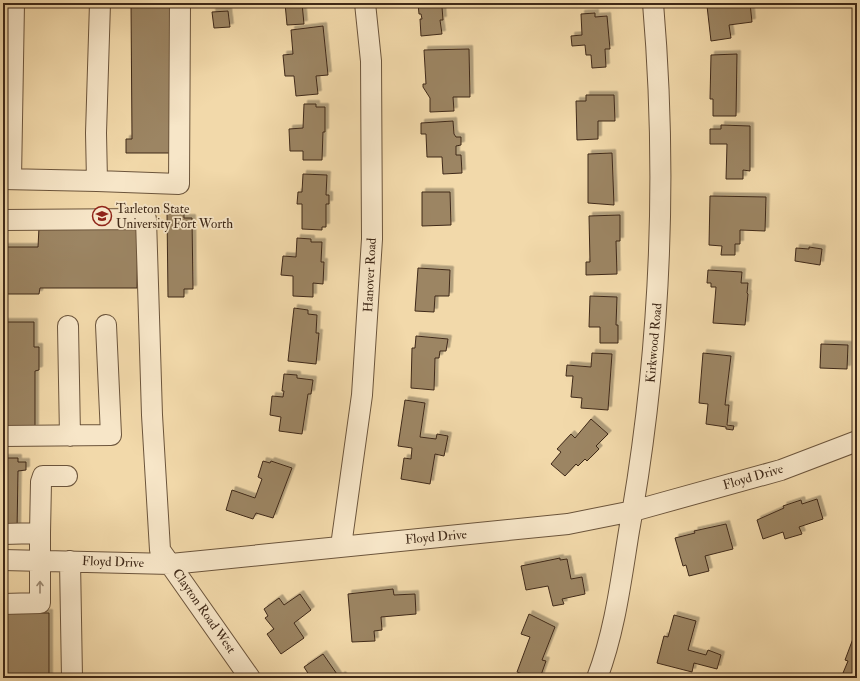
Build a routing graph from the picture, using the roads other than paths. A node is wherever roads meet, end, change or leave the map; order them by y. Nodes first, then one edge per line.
1 (14, 3) edge
2 (100, 3) edge
3 (180, 3) edge
4 (365, 3) edge
5 (653, 3) edge
6 (7, 180) edge
7 (97, 181) junction
8 (3, 220) edge
9 (106, 325) dead end
10 (68, 326) dead end
11 (3, 436) edge
12 (70, 436) junction
13 (857, 441) edge
14 (66, 476) dead end
15 (633, 511) junction
16 (40, 533) junction
17 (3, 534) edge
18 (340, 546) junction
19 (3, 560) edge
20 (40, 561) junction
21 (70, 561) junction
22 (171, 564) junction
23 (3, 604) edge
24 (72, 678) edge
25 (250, 678) edge
26 (597, 678) edge

1 - 6 street
2 - 7 street
3 - 7 street
4 - 18 street, Hanover Road
5 - 15 street, Kirkwood Road
6 - 7 street
8 - 22 street, Clayton Road West
9 - 12 street
10 - 12 street
11 - 12 street
13 - 15 street, Floyd Drive
14 - 16 street
15 - 18 street, Floyd Drive
15 - 26 street, Kirkwood Road
16 - 17 street
16 - 20 street
18 - 22 street, Floyd Drive
19 - 20 street, Floyd Drive
20 - 21 street, Floyd Drive
23 -> 20 street
21 - 22 street, Floyd Drive
21 - 24 street
22 - 25 street, Clayton Road West

